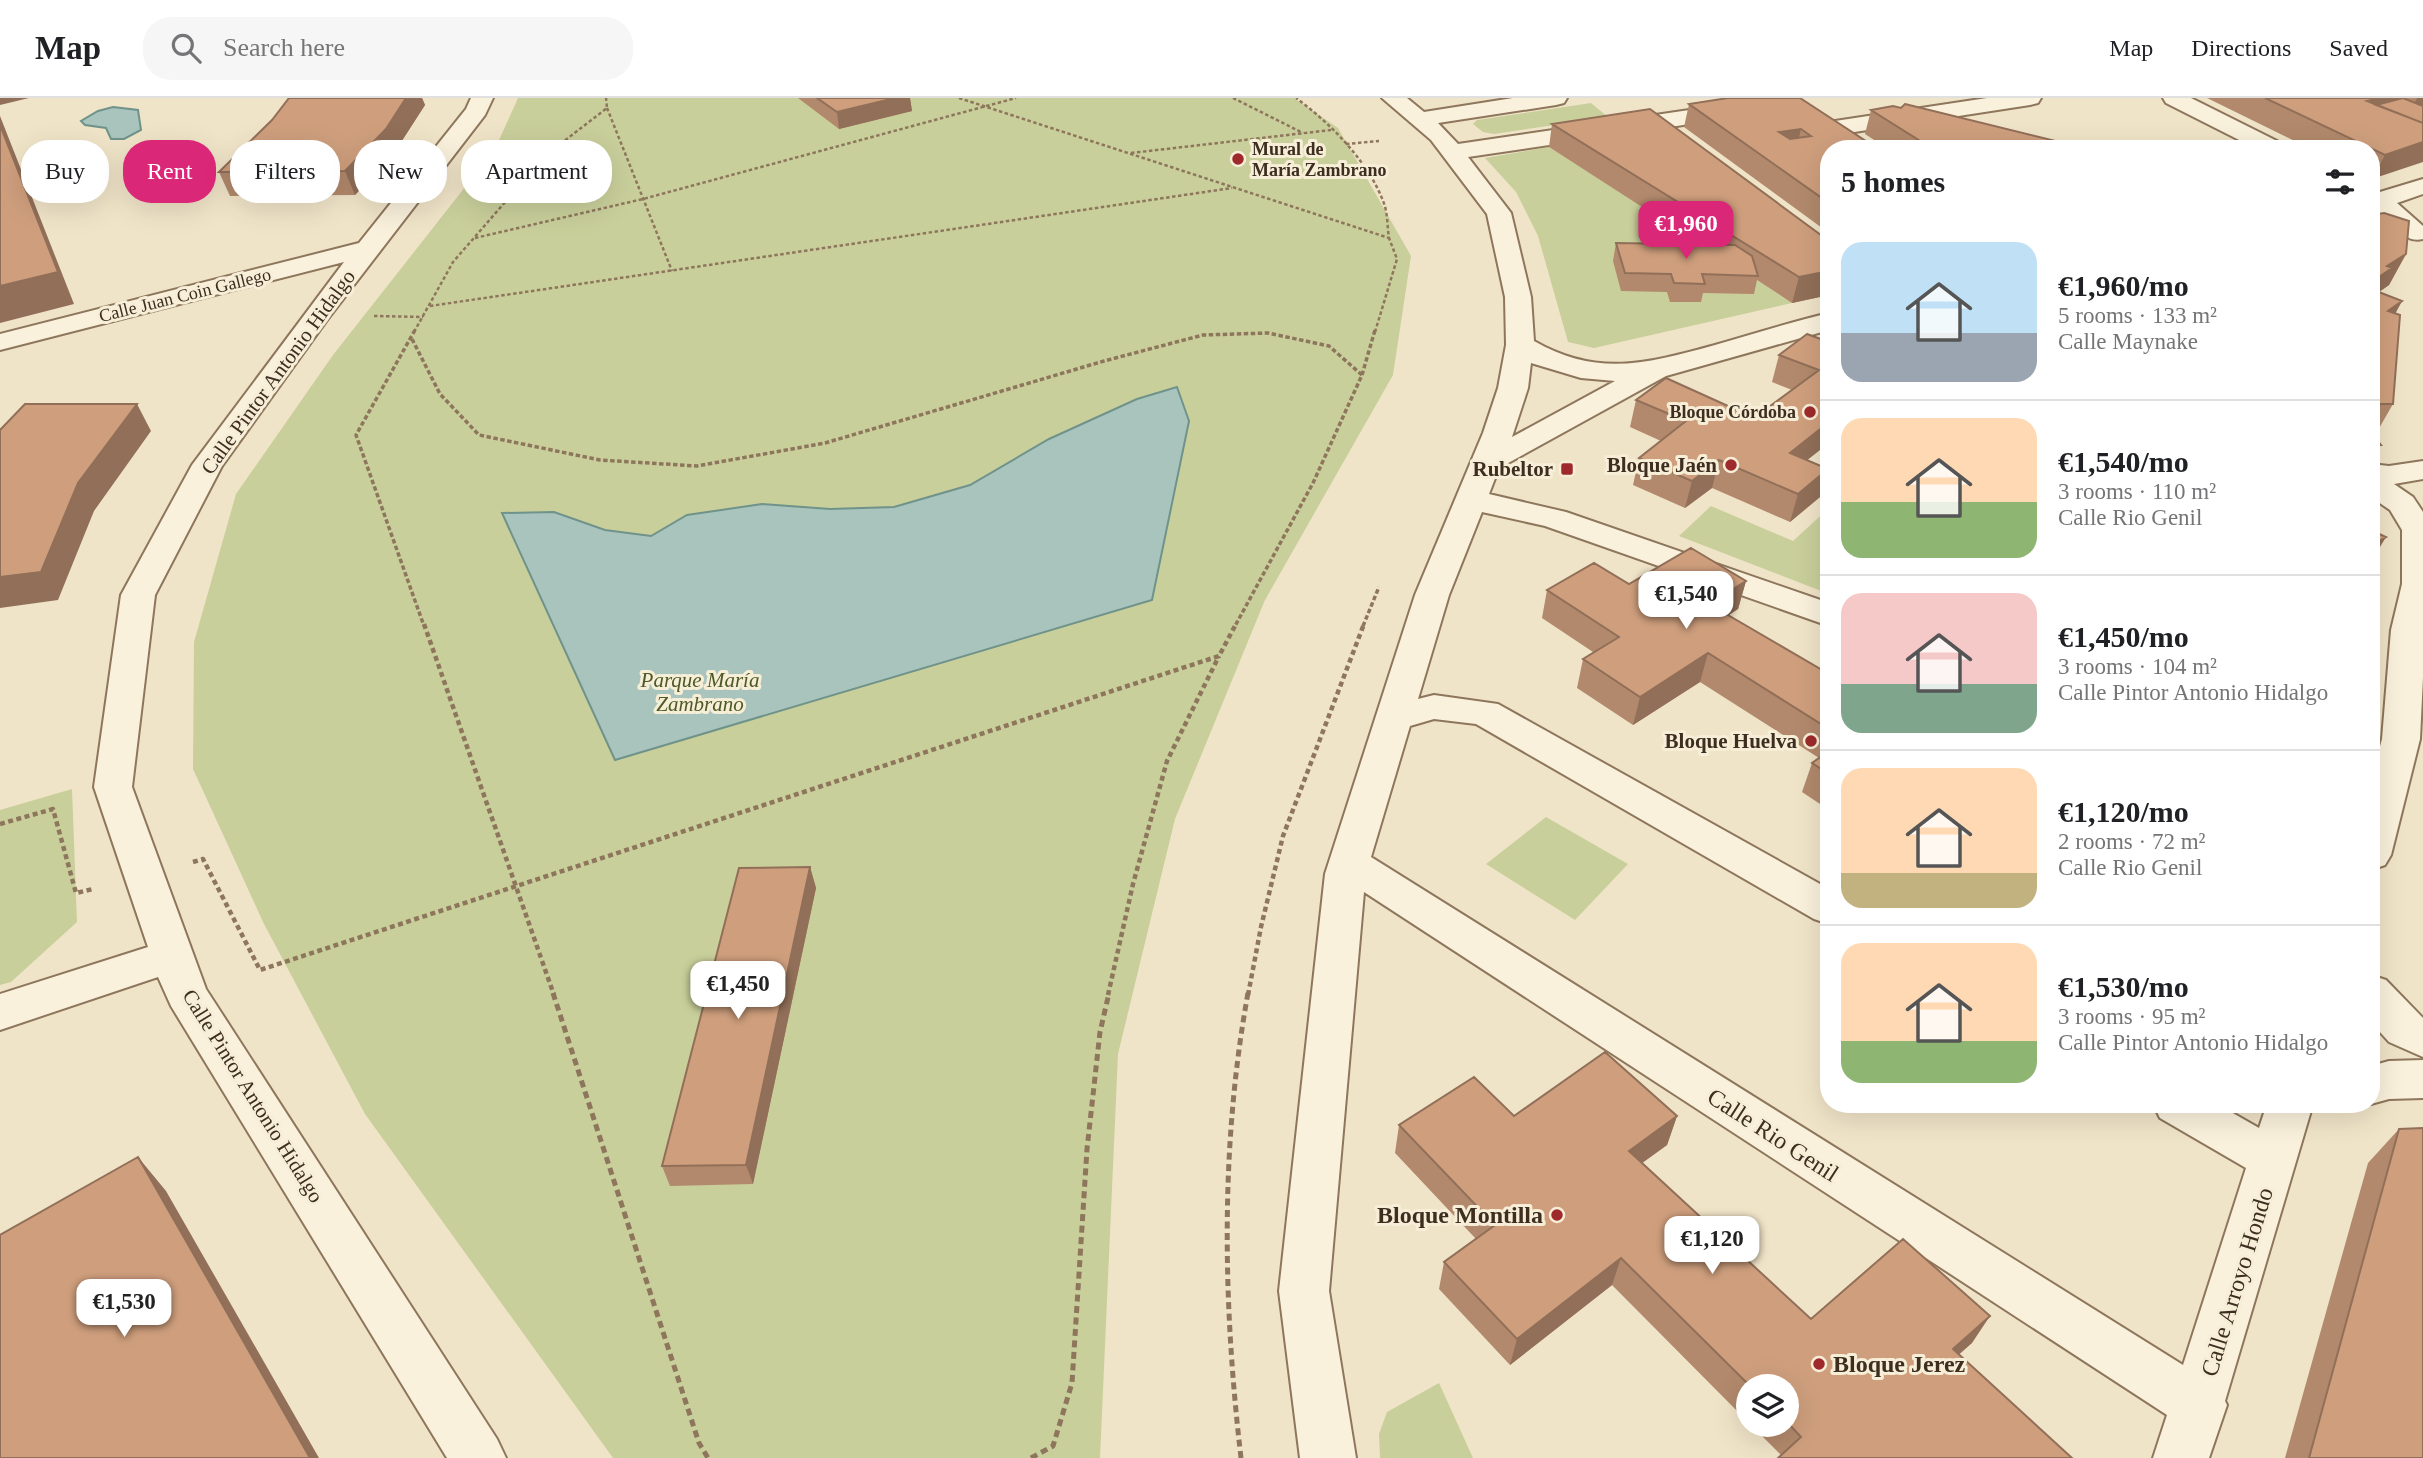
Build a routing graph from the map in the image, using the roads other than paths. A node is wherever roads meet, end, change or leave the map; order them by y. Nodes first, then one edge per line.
1 (482, 98) edge
2 (1556, 98) edge
3 (2030, 98) edge
4 (2174, 98) edge
5 (1628, 106) dead end
6 (1754, 107) edge
7 (1407, 108) edge
8 (1815, 115) edge
9 (1648, 122) junction
10 (1835, 128) junction
11 (1671, 139) edge
12 (1853, 140) edge
13 (2257, 140) edge
14 (1453, 152) junction
15 (2423, 186) edge
16 (2380, 202) edge
17 (2380, 210) edge
18 (2420, 236) edge
19 (370, 248) junction
20 (1820, 324) edge
21 (0, 342) edge
22 (1520, 345) junction
23 (1656, 370) junction
24 (1486, 463) junction
25 (2423, 470) edge
26 (2380, 474) edge
27 (2380, 488) edge
28 (1471, 500) junction
29 (2421, 583) edge
30 (1820, 612) edge
31 (1392, 718) junction
32 (2380, 820) edge
33 (1349, 862) junction
34 (1820, 903) edge
35 (173, 956) junction
36 (2380, 1002) edge
37 (0, 1012) edge
38 (2423, 1039) edge
39 (2423, 1079) edge
40 (2380, 1082) edge
41 (2192, 1113) edge
42 (2294, 1113) edge
43 (2274, 1160) junction
44 (2200, 1405) junction
45 (478, 1458) edge
46 (1328, 1458) edge
47 (2181, 1458) edge

1 - 19 street, Calle Pintor Antonio Hidalgo
2 - 7 street
3 - 10 street
4 - 13 street
5 - 9 street
6 - 9 street
7 - 14 street
8 - 10 street
9 - 11 street
9 - 14 street
10 - 12 street
14 - 22 street
15 - 16 street
17 - 18 street
19 - 21 street, Calle Juan Coin Gallego
19 - 35 street, Calle Pintor Antonio Hidalgo
20 - 23 street
22 - 23 street
22 - 24 street
23 - 24 street
24 - 28 street
25 - 26 street
27 - 29 street
28 - 30 street
28 - 31 street
29 - 32 street
31 - 33 street
31 - 34 street
33 - 44 street, Calle Rio Genil
33 - 46 street
35 - 37 street
35 - 45 street, Calle Pintor Antonio Hidalgo
36 - 38 street
39 - 40 street
41 - 43 street
42 - 43 street, Calle Arroyo Hondo
43 - 44 street, Calle Arroyo Hondo
44 - 47 street, Calle Arroyo Hondo

